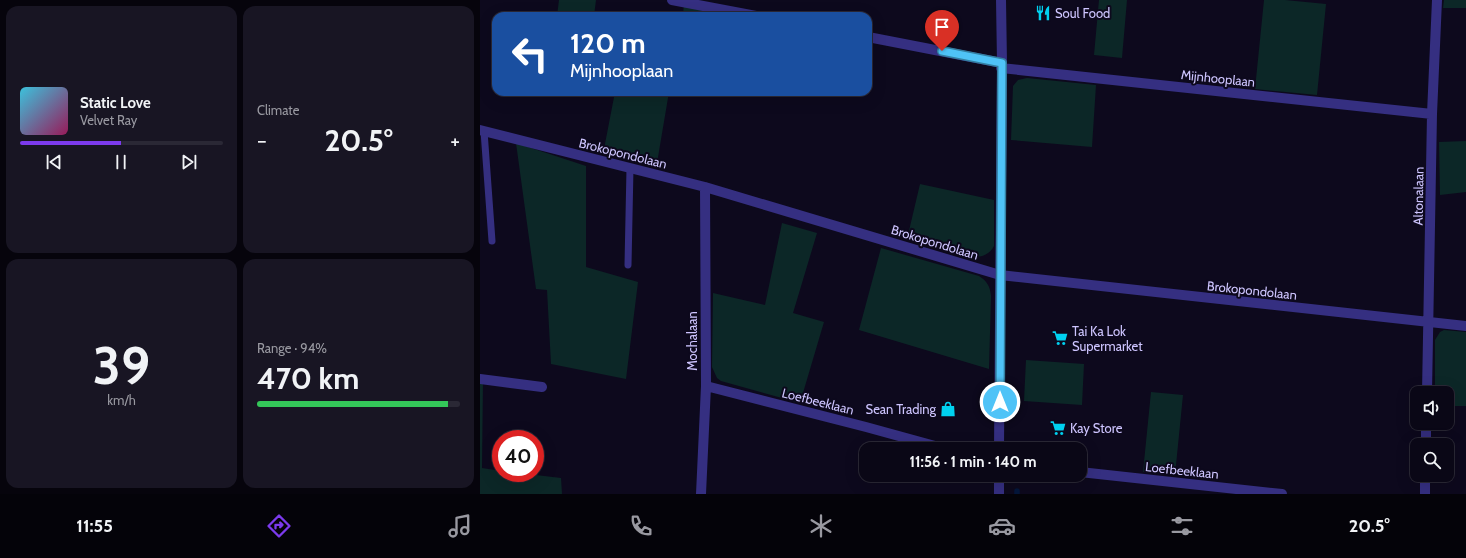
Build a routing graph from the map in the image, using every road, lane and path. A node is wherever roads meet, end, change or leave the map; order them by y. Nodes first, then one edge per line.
1 (672, 0) edge
2 (1001, 0) edge
3 (1437, 0) edge
4 (735, 12) edge
5 (872, 38) edge
6 (1002, 66) junction
7 (1432, 114) junction
8 (482, 131) edge
9 (630, 168) junction
10 (705, 187) junction
11 (492, 241) dead end
12 (628, 265) dead end
13 (1000, 275) junction
14 (1429, 323) junction
15 (1466, 326) edge
16 (480, 379) edge
17 (706, 386) junction
18 (1427, 386) edge
19 (542, 387) dead end
20 (921, 442) edge
21 (1000, 442) edge
22 (1087, 473) edge
23 (999, 482) edge
24 (1425, 482) edge
25 (701, 494) edge
26 (999, 494) edge
27 (1282, 494) edge
28 (1425, 494) edge

1 - 4 street
2 - 6 street
3 - 7 street, Altonalaan
5 - 6 street, Mijnhooplaan
6 - 7 street, Mijnhooplaan
6 - 13 street
7 - 14 street, Altonalaan
8 - 9 street, Brokopondolaan
8 - 11 lane
9 - 10 street, Brokopondolaan
9 - 12 lane
10 - 13 street, Brokopondolaan
10 - 17 street, Mochalaan
13 - 14 street, Brokopondolaan
13 - 21 street
14 - 15 street, Brokopondolaan
14 - 18 street, Altonalaan
16 - 19 street
17 - 20 street, Loefbeeklaan
17 - 25 street, Mochalaan
22 - 27 street, Loefbeeklaan
23 - 26 street
24 - 28 street

